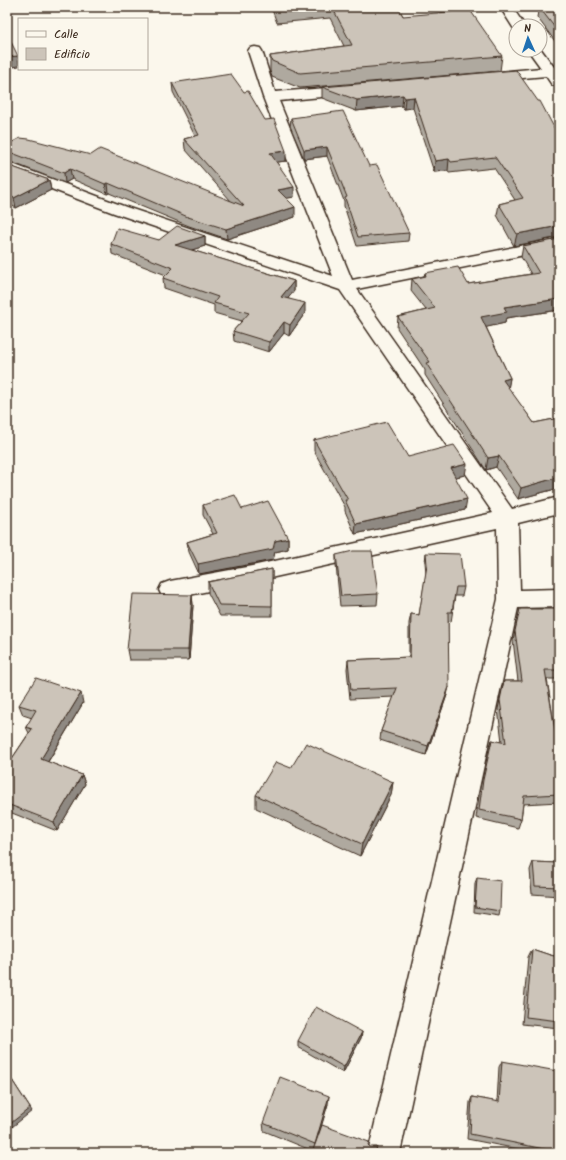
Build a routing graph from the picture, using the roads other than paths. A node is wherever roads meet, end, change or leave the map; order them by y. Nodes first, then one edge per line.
1 (506, 7) edge
2 (514, 18) edge
3 (255, 51) dead end
4 (542, 58) edge
5 (554, 71) edge
6 (472, 79) edge
7 (559, 84) edge
8 (364, 89) edge
9 (270, 97) junction
10 (7, 167) edge
11 (559, 243) edge
12 (346, 286) junction
13 (559, 504) edge
14 (506, 518) junction
15 (170, 590) dead end
16 (509, 598) junction
17 (559, 598) edge
18 (384, 1153) edge

1 - 2 street
3 - 9 street
4 - 5 street
5 - 6 street
5 - 7 street
8 - 9 street
9 - 12 street
10 - 12 street
11 - 12 street
12 - 14 street
13 - 14 street
14 - 15 street
14 - 16 street
16 - 17 street
16 - 18 street

